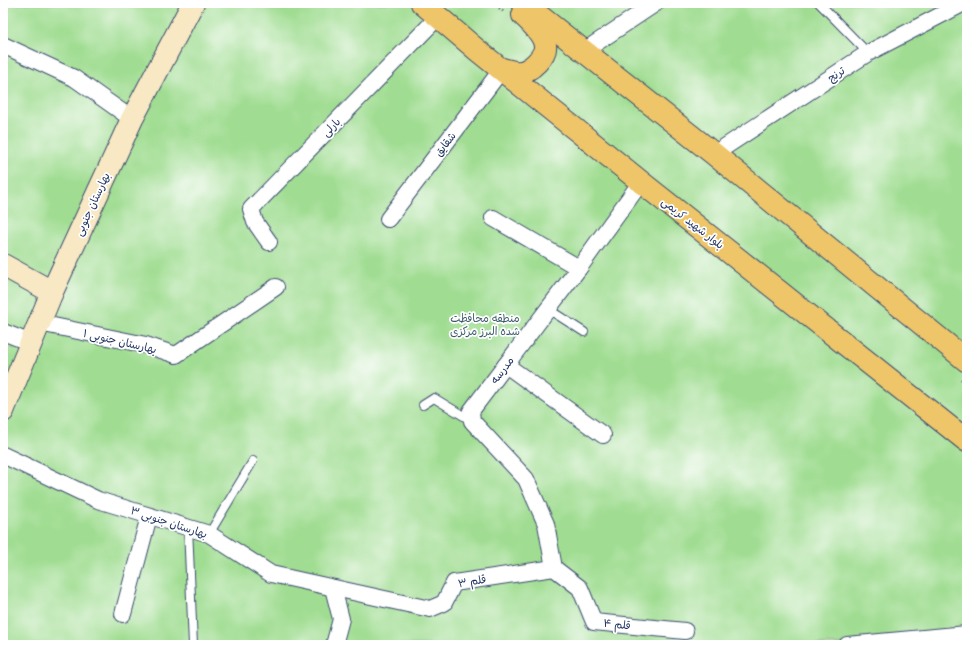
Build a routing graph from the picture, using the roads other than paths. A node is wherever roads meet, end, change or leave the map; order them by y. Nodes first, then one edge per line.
1 (193, 3) edge
2 (422, 3) edge
3 (508, 3) edge
4 (523, 3) edge
5 (656, 3) edge
6 (819, 3) edge
7 (964, 3) edge
8 (438, 17) junction
9 (3, 45) edge
10 (584, 51) junction
11 (868, 53) junction
12 (502, 69) junction
13 (132, 119) junction
14 (714, 154) junction
15 (641, 182) junction
16 (493, 218) dead end
17 (388, 219) dead end
18 (269, 242) dead end
19 (3, 265) edge
20 (579, 268) junction
21 (276, 287) dead end
22 (52, 292) junction
23 (548, 309) junction
24 (39, 323) junction
25 (3, 332) edge
26 (584, 332) dead end
27 (30, 343) junction
28 (967, 360) edge
29 (506, 366) junction
30 (423, 405) dead end
31 (3, 411) edge
32 (472, 422) junction
33 (603, 435) dead end
34 (967, 441) edge
35 (3, 456) edge
36 (253, 461) dead end
37 (149, 516) junction
38 (188, 527) junction
39 (209, 534) junction
40 (554, 568) junction
41 (333, 588) junction
42 (123, 614) dead end
43 (685, 631) dead end
44 (967, 634) edge
45 (924, 641) edge
46 (193, 645) edge
47 (334, 645) edge
48 (847, 645) edge

1 - 13 street, بهارستان جنوبی
2 - 8 main road, بلوار شهید کریمی
3 - 12 main road
4 - 10 main road
5 - 10 street
6 - 11 lane
7 - 11 street, ترنج
8 - 12 main road, بلوار شهید کریمی
8 - 18 street, بارلی
9 - 13 street
10 - 14 main road
11 - 14 street, ترنج
12 - 15 main road, بلوار شهید کریمی
12 - 17 street, شقایق
13 - 22 street, بهارستان جنوبی
14 - 28 main road
15 - 20 street, مدرسه
15 - 34 main road, بلوار شهید کریمی
16 - 20 street
19 - 22 street
20 - 23 street, مدرسه
21 - 24 street, بهارستان جنوبی ۱
22 - 24 street, بهارستان جنوبی
23 - 26 lane
23 - 29 street, مدرسه
24 - 27 street, بهارستان جنوبی
25 - 27 street
27 - 31 street, بهارستان جنوبی
29 - 32 street, مدرسه
29 - 33 street
30 - 32 lane
32 - 40 street
35 - 37 street, بهارستان جنوبی ۳
36 - 39 lane
37 - 38 street, بهارستان جنوبی ۳
37 - 42 street
38 - 39 street, بهارستان جنوبی ۳
38 - 46 lane
39 - 41 street, بهارستان جنوبی ۳
40 - 41 street, قلم ۳
40 - 43 street, قلم ۴
41 - 47 street
44 - 45 street
45 - 48 street

